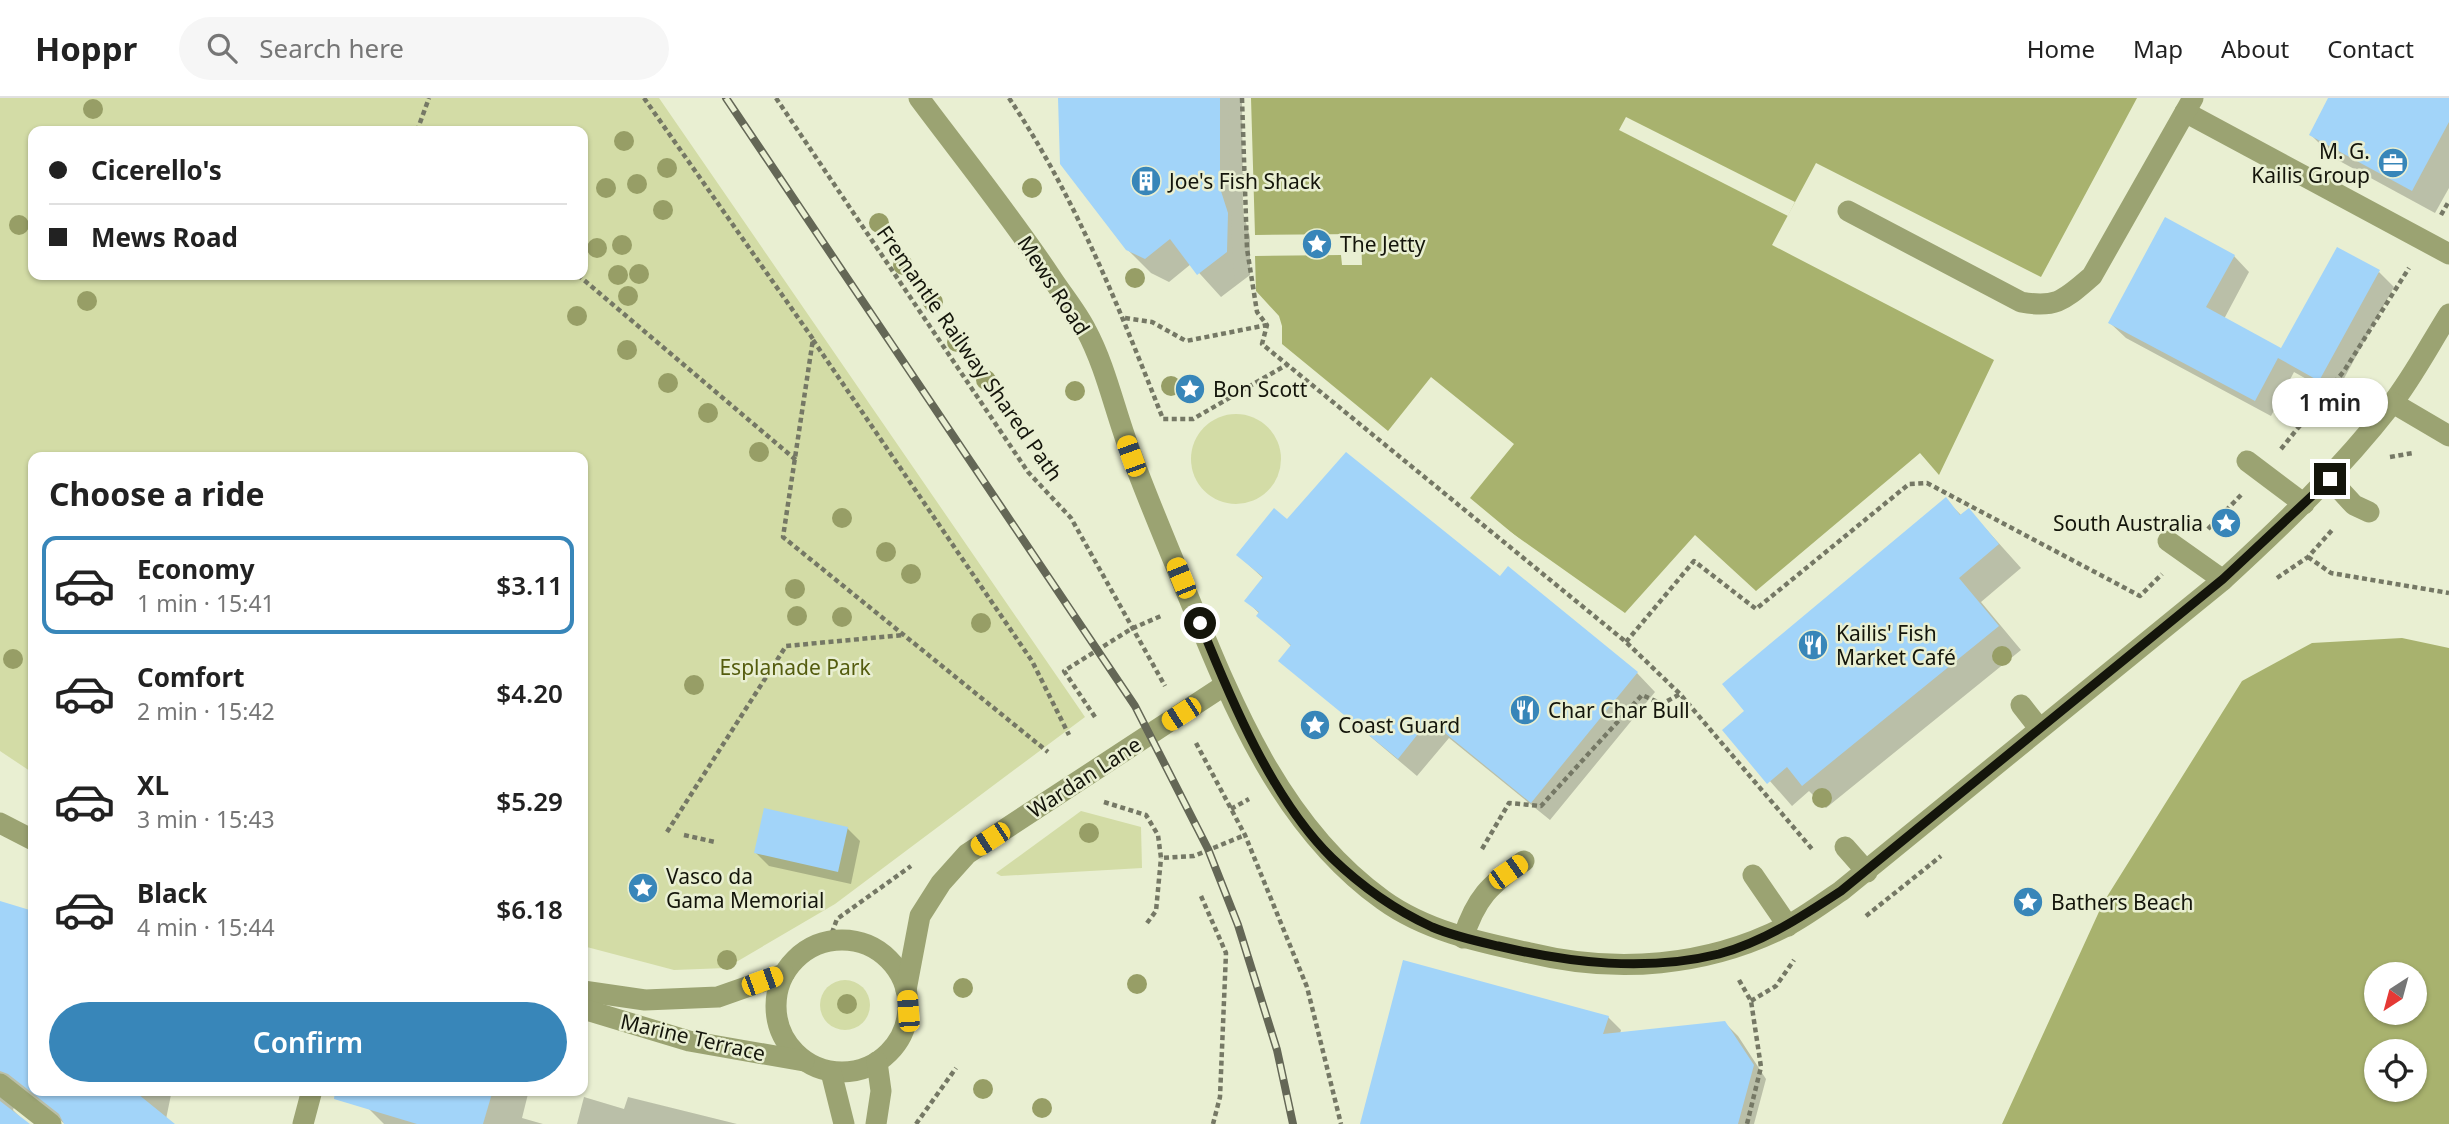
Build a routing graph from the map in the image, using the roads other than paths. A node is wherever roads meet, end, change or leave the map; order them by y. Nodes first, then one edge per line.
1 (919, 98) edge
2 (2189, 105) edge
3 (1848, 211) dead end
4 (2449, 254) edge
5 (2449, 314) edge
6 (2393, 403) junction
7 (2449, 436) edge
8 (2255, 466) road end
9 (2330, 479) junction
10 (2304, 504) junction
11 (2369, 512) dead end
12 (2176, 546) road end
13 (2223, 579) junction
14 (1225, 685) junction
15 (2021, 705) dead end
16 (2039, 728) junction
17 (0, 823) edge
18 (28, 837) edge
19 (1845, 847) dead end
20 (1524, 861) dead end
21 (1867, 872) junction
22 (1753, 875) dead end
23 (1788, 926) junction
24 (1463, 938) junction
25 (783, 974) junction
26 (906, 990) junction
27 (588, 992) edge
28 (588, 1011) edge
29 (804, 1061) junction
30 (877, 1062) junction
31 (831, 1072) junction
32 (0, 1084) edge
33 (310, 1096) edge
34 (51, 1124) edge
35 (303, 1124) edge
36 (844, 1124) edge
37 (876, 1124) edge

1 - 14 street, Mews Road
2 - 3 street
2 - 4 street
5 - 6 street, Mews Road
6 - 7 street
6 - 9 street, Mews Road
8 - 10 street
9 - 10 street, Mews Road
9 - 11 street
10 - 13 street, Mews Road
12 - 13 street
13 - 16 street, Mews Road
14 - 24 street, Mews Road
14 - 26 street, Wardan Lane
15 - 16 street
16 - 21 street, Mews Road
17 - 18 street
19 - 21 street
20 - 24 street
21 - 23 street, Mews Road
22 - 23 street
23 - 24 street, Mews Road
25 - 26 street, Marine Terrace
25 - 27 street, Marine Terrace
25 - 29 street, Marine Terrace
26 - 30 street
28 - 29 street, Marine Terrace
29 - 31 street, Marine Terrace
30 - 31 street, Marine Terrace
30 - 37 street
31 - 36 street
32 - 34 street
33 - 35 street

